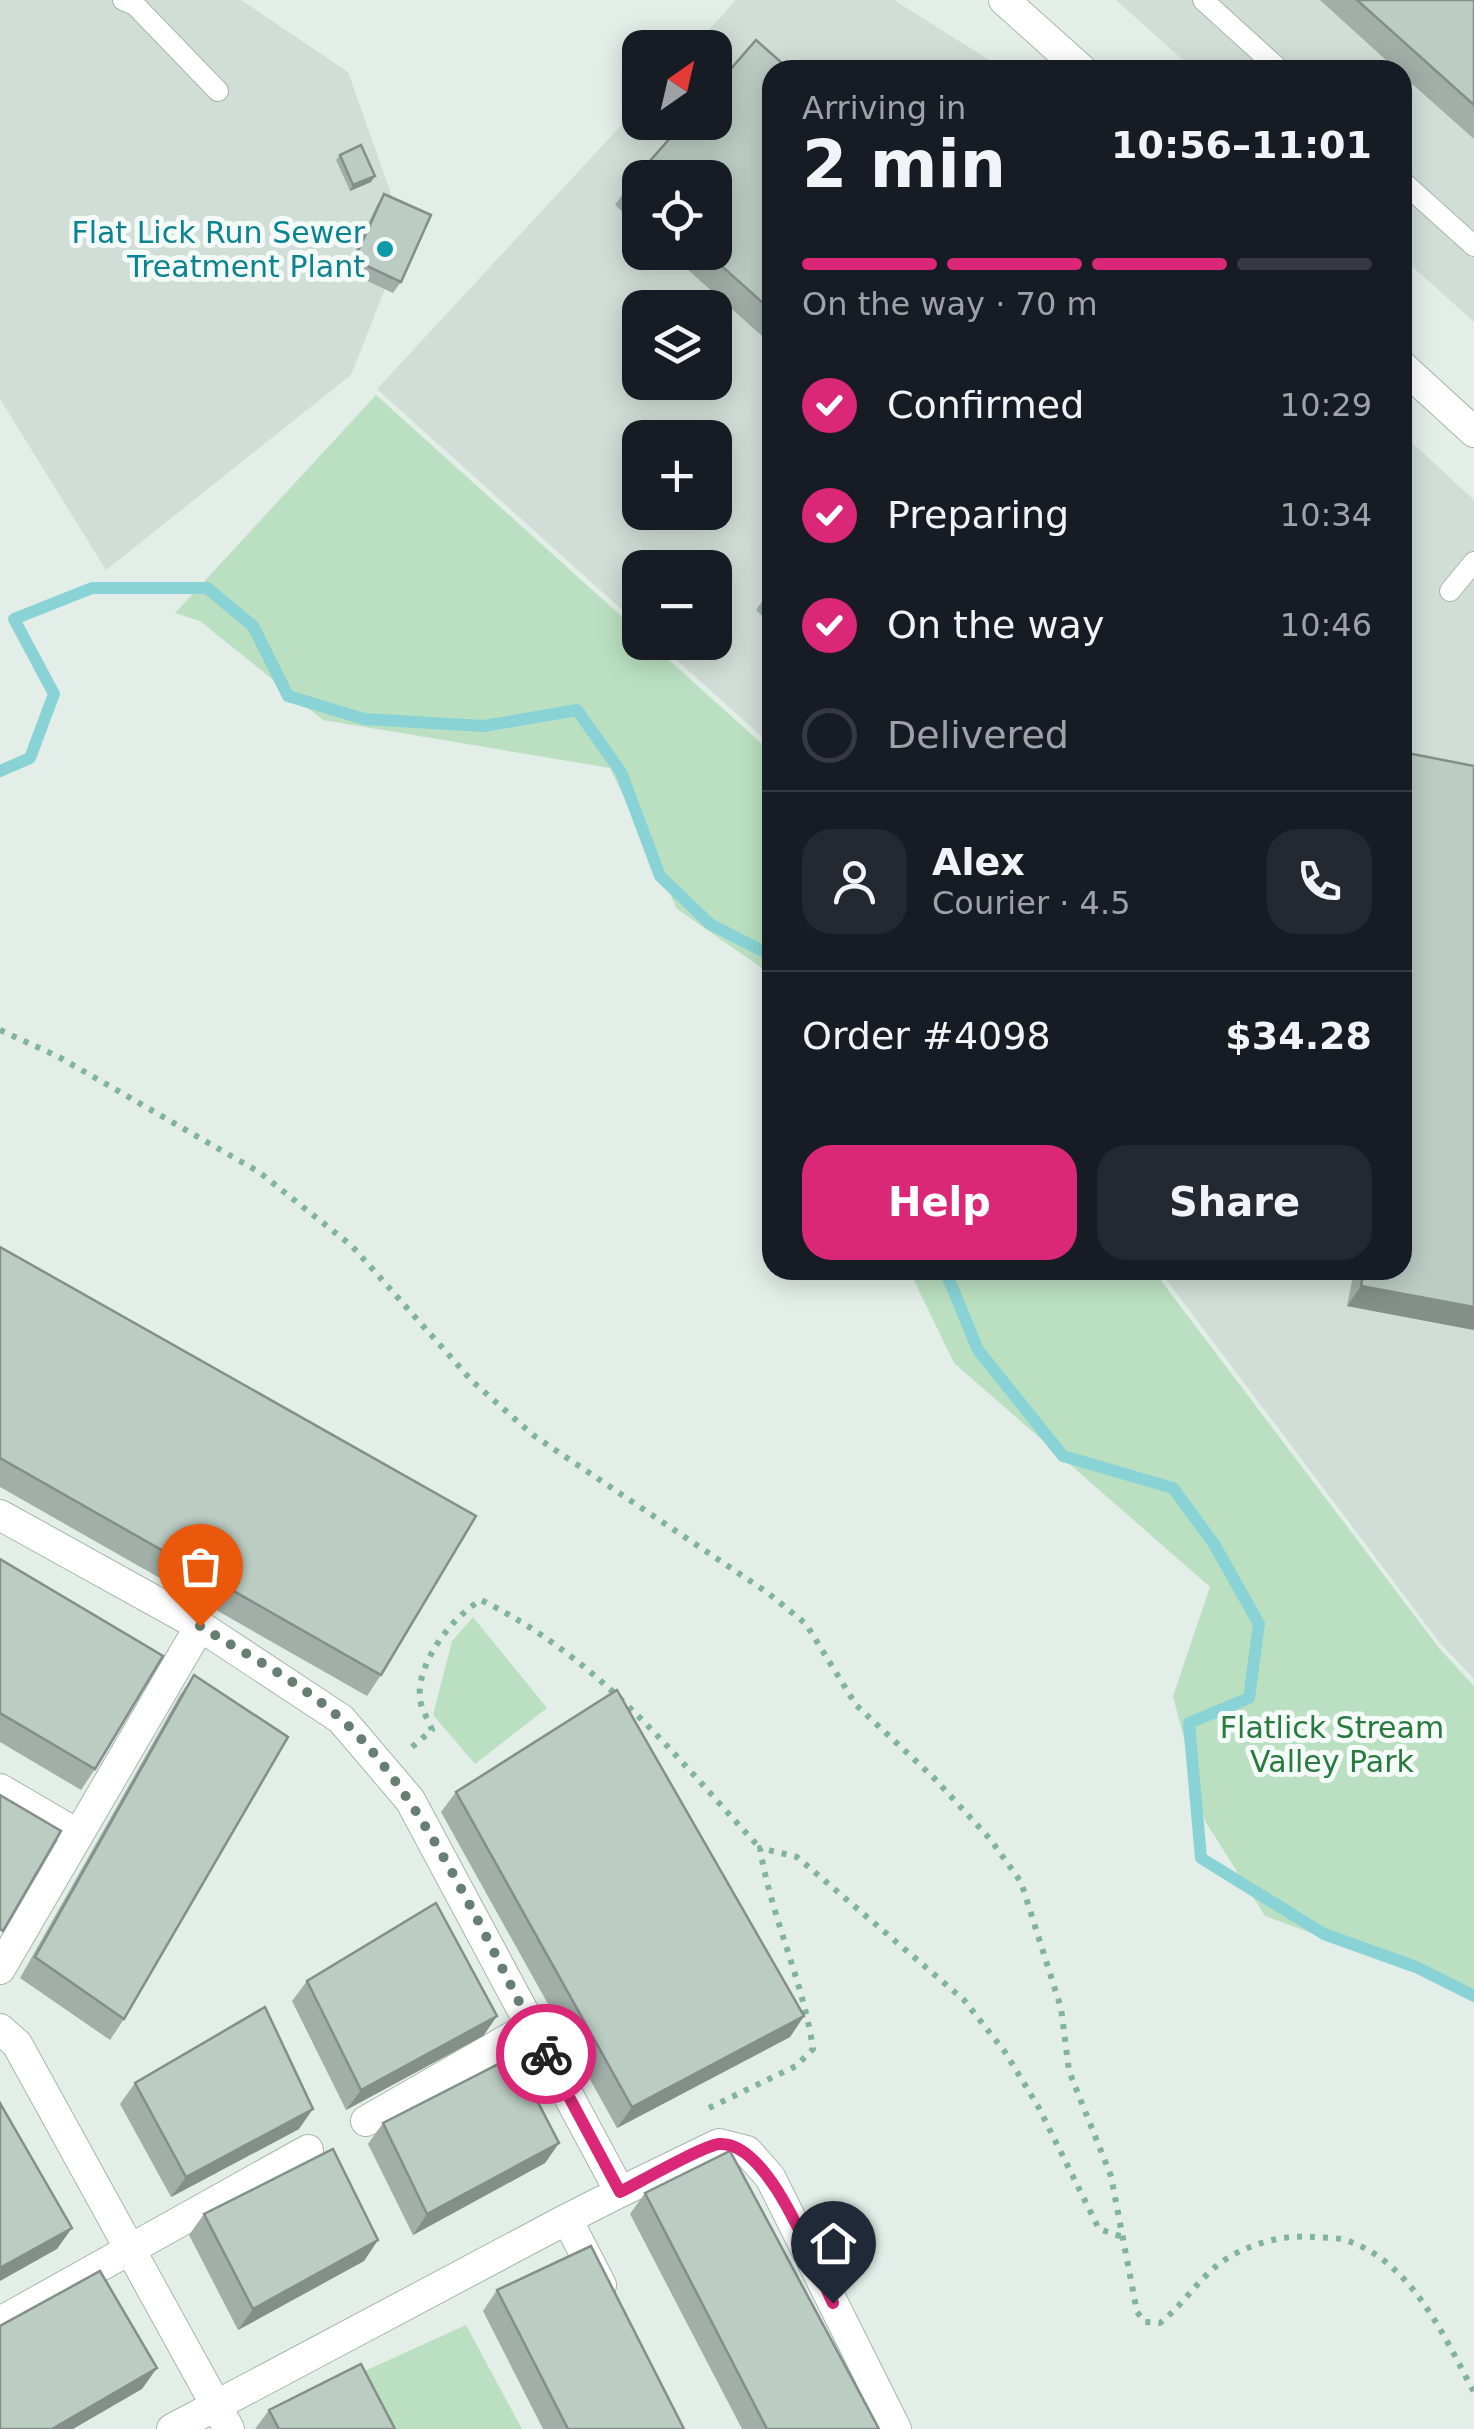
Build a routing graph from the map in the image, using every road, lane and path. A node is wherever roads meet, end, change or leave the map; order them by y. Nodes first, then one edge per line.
1 (123, 0) edge
2 (1004, 0) edge
3 (1203, 0) edge
4 (1071, 60) edge
5 (1269, 60) edge
6 (218, 91) dead end
7 (1412, 190) edge
8 (1474, 246) edge
9 (1412, 375) edge
10 (1474, 432) edge
11 (1474, 562) edge
12 (1450, 591) dead end
13 (0, 1030) edge
14 (0, 1516) edge
15 (200, 1626) junction
16 (384, 1770) junction
17 (0, 1789) edge
18 (76, 1834) junction
19 (760, 1848) junction
20 (0, 1969) edge
21 (532, 2026) junction
22 (0, 2029) edge
23 (692, 2116) edge
24 (366, 2121) edge
25 (308, 2150) edge
26 (620, 2192) junction
27 (567, 2219) junction
28 (1123, 2237) junction
29 (130, 2250) junction
30 (613, 2308) edge
31 (0, 2322) edge
32 (1474, 2392) edge
33 (222, 2417) edge
34 (172, 2429) edge
35 (896, 2429) edge

1 - 6 lane
2 - 4 street
3 - 5 lane
7 - 8 lane
9 - 10 street
11 - 12 lane
13 - 28 path
14 - 15 street
15 - 16 street
15 - 18 street
16 - 19 path
16 - 21 street
17 - 18 street
18 - 20 street
19 - 23 path
19 - 28 path
21 - 24 street
21 - 26 street
22 - 29 street
25 - 29 street
26 - 27 street
26 - 35 street
27 - 30 street
27 - 33 street
28 - 32 path
29 - 31 street
29 - 33 street
33 - 34 street

